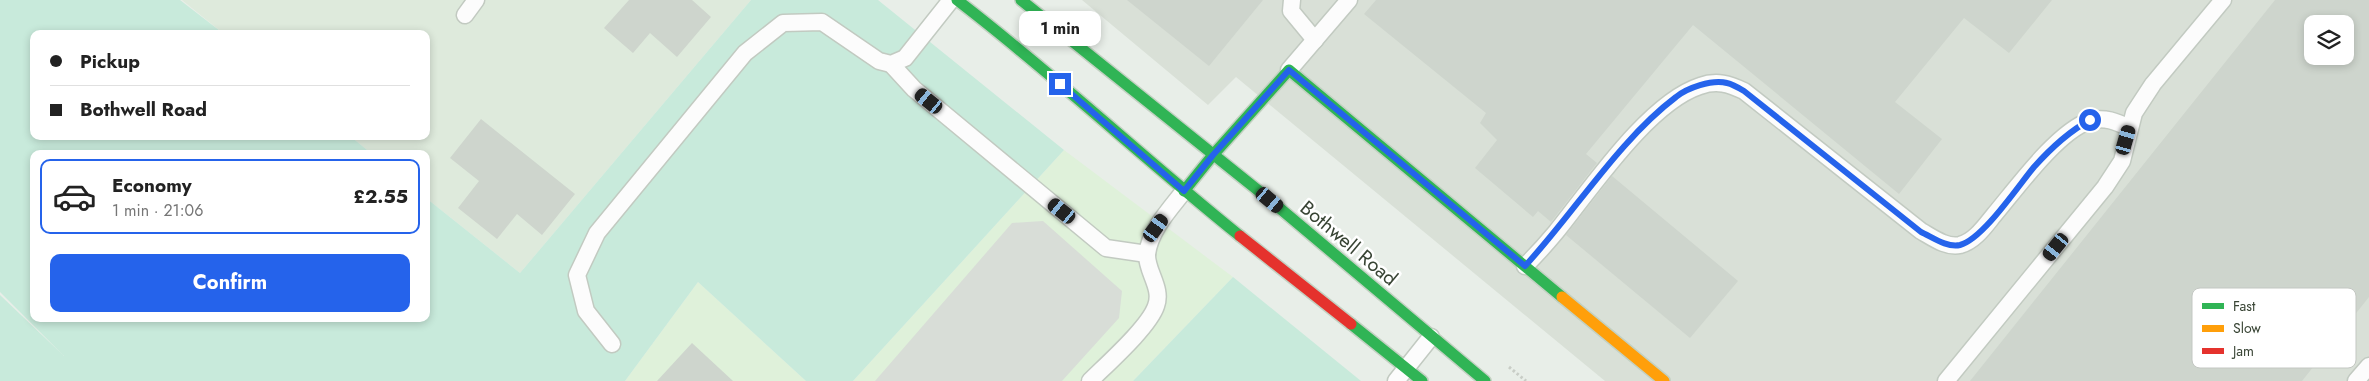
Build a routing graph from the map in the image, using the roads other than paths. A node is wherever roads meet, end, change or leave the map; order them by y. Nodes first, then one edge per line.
1 (476, 0) edge
2 (951, 0) edge
3 (958, 0) edge
4 (1292, 0) edge
5 (1349, 0) edge
6 (2223, 0) edge
7 (1022, 3) edge
8 (465, 15) dead end
9 (1315, 40) junction
10 (891, 64) junction
11 (1289, 70) junction
12 (2130, 128) junction
13 (1213, 155) junction
14 (1184, 191) junction
15 (1147, 254) junction
16 (1525, 266) junction
17 (1431, 337) junction
18 (612, 344) dead end
19 (2369, 366) edge
20 (1406, 368) junction
21 (1090, 381) edge
22 (1396, 381) edge
23 (1422, 381) edge
24 (1485, 381) edge
25 (1664, 381) edge
26 (1946, 381) edge
27 (2356, 381) edge

1 - 8 lane
2 - 10 lane
3 - 14 main road
4 - 9 lane
5 - 9 lane
6 - 12 lane
7 - 13 main road, Bothwell Road
9 - 11 lane
10 - 15 lane
10 - 18 lane
11 - 13 main road
11 - 16 main road
12 - 16 lane
12 - 26 lane
13 - 14 main road
13 - 17 main road, Bothwell Road
14 - 15 lane
14 - 20 main road
15 - 21 lane
16 - 25 main road
17 - 20 lane
17 - 24 main road, Bothwell Road
19 - 27 lane
20 - 22 lane
20 - 23 main road

